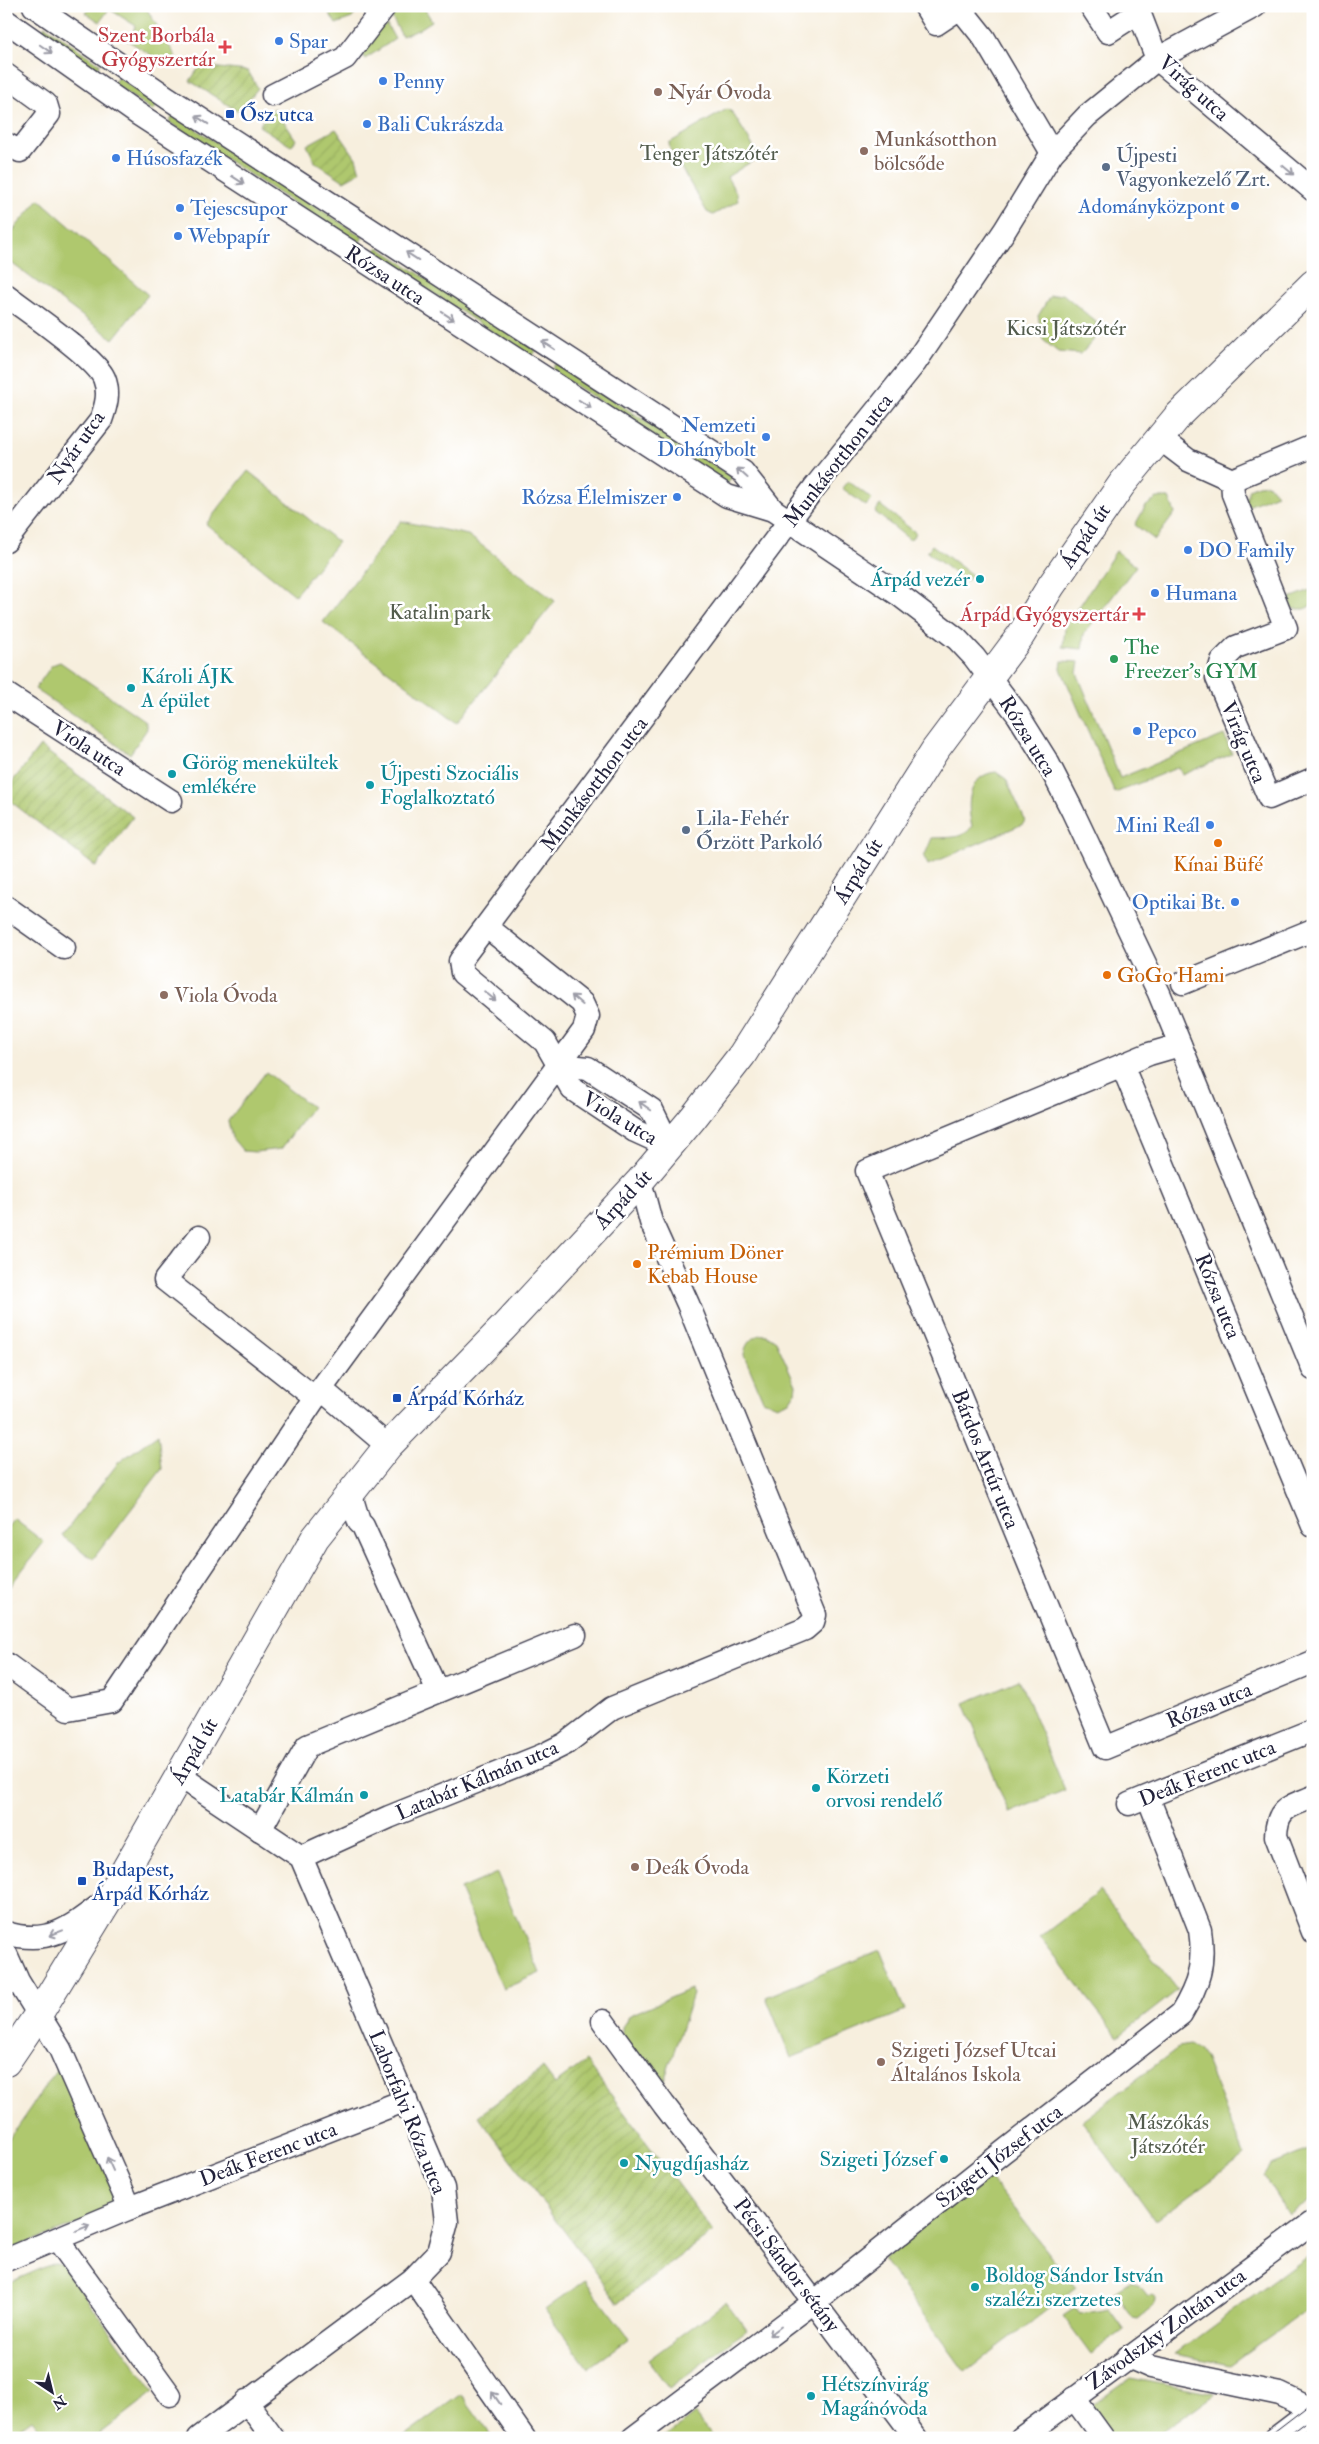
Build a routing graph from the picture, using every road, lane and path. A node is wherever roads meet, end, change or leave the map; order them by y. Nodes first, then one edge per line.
1 (386, 6) edge
2 (925, 6) edge
3 (1090, 6) edge
4 (1255, 6) edge
5 (37, 7) edge
6 (1137, 9) edge
7 (8, 24) edge
8 (1157, 60) junction
9 (6, 75) edge
10 (273, 95) dead end
11 (6, 144) edge
12 (1052, 153) junction
13 (1313, 190) edge
14 (1313, 284) edge
15 (6, 295) edge
16 (1159, 438) junction
17 (1313, 446) edge
18 (1232, 480) junction
19 (782, 515) junction
20 (6, 541) edge
21 (989, 676) junction
22 (6, 694) edge
23 (1313, 779) edge
24 (171, 801) dead end
25 (6, 907) edge
26 (487, 927) junction
27 (1313, 930) edge
28 (64, 948) dead end
29 (1183, 983) dead end
30 (1180, 1045) junction
31 (563, 1060) junction
32 (1122, 1065) junction
33 (670, 1147) junction
34 (640, 1181) junction
35 (199, 1237) dead end
36 (1313, 1369) edge
37 (318, 1393) junction
38 (388, 1446) junction
39 (350, 1492) junction
40 (1313, 1526) edge
41 (575, 1636) dead end
42 (1313, 1662) edge
43 (6, 1664) edge
44 (438, 1691) junction
45 (1313, 1730) edge
46 (1105, 1748) joint
47 (180, 1776) junction
48 (1313, 1797) edge
49 (1138, 1801) joint
50 (260, 1830) junction
51 (301, 1858) junction
52 (110, 1897) junction
53 (6, 1932) edge
54 (1313, 1932) edge
55 (6, 1954) edge
56 (38, 2015) junction
57 (603, 2021) dead end
58 (6, 2062) edge
59 (406, 2100) junction
60 (130, 2208) junction
61 (1313, 2222) edge
62 (57, 2239) junction
63 (6, 2260) edge
64 (413, 2279) junction
65 (814, 2302) junction
66 (1128, 2357) junction
67 (170, 2395) dead end
68 (1074, 2398) junction
69 (246, 2401) junction
70 (1313, 2410) edge
71 (198, 2438) edge
72 (273, 2438) edge
73 (524, 2438) edge
74 (633, 2438) edge
75 (916, 2438) edge
76 (1021, 2438) edge
77 (1103, 2438) edge
78 (1276, 2438) edge

1 - 10 street
2 - 12 street
3 - 6 street, Virág utca
4 - 8 street, Munkásotthon utca
5 - 7 street
19 -> 5 street, Rózsa utca
6 - 8 street, Virág utca
7 -> 19 street, Rózsa utca
8 - 12 street, Munkásotthon utca
8 -> 13 street, Virág utca
9 - 11 street
12 - 19 street, Munkásotthon utca
14 - 16 main road, Árpád út
15 - 20 street, Nyár utca
16 - 18 street
16 - 21 main road, Árpád út
17 - 18 street
18 - 23 street, Virág utca
19 - 21 street, Rózsa utca
19 - 26 street, Munkásotthon utca
21 - 30 street, Rózsa utca
21 - 33 main road, Árpád út
22 - 24 street, Viola utca
25 - 28 street
31 -> 26 street
26 -> 31 street, Munkásotthon utca
27 - 29 street
30 - 32 street
30 - 36 street, Rózsa utca
31 - 33 street, Viola utca
31 - 37 street
32 - 40 street, Rózsa utca
32 - 46 street, Bárdos Artúr utca
33 - 34 main road, Árpád út
34 - 38 main road, Árpád út
34 - 51 street, Latabár Kálmán utca
35 - 37 street
37 - 38 street
37 - 43 street
38 - 39 main road, Árpád út
39 - 44 street
39 - 47 main road, Árpád út
41 - 44 street
42 - 46 street, Rózsa utca
44 - 50 street
45 - 49 street, Deák Ferenc utca
47 - 50 street
47 - 52 main road, Árpád út
48 - 54 street
49 - 65 street, Szigeti József utca
50 - 51 street
51 - 59 street, Laborfalvi Róza utca
52 -> 53 street
52 - 56 main road, Árpád út
55 - 56 street
56 - 58 main road, Árpád út
60 -> 56 street
57 - 65 street, Pécsi Sándor sétány
59 - 60 street, Deák Ferenc utca
59 - 64 street, Laborfalvi Róza utca
62 -> 60 street, Deák Ferenc utca
61 - 66 street, Závodszky Zoltán utca
62 - 63 street, Deák Ferenc utca
62 - 67 street
64 - 69 street, Laborfalvi Róza utca
73 -> 64 street
65 -> 74 street, Szigeti József utca
65 - 75 street, Pécsi Sándor sétány
66 - 68 street, Závodszky Zoltán utca
66 - 70 street
68 - 76 street, Závodszky Zoltán utca
68 - 77 street
69 - 71 street, Laborfalvi Róza utca
69 - 72 street
70 - 78 street

